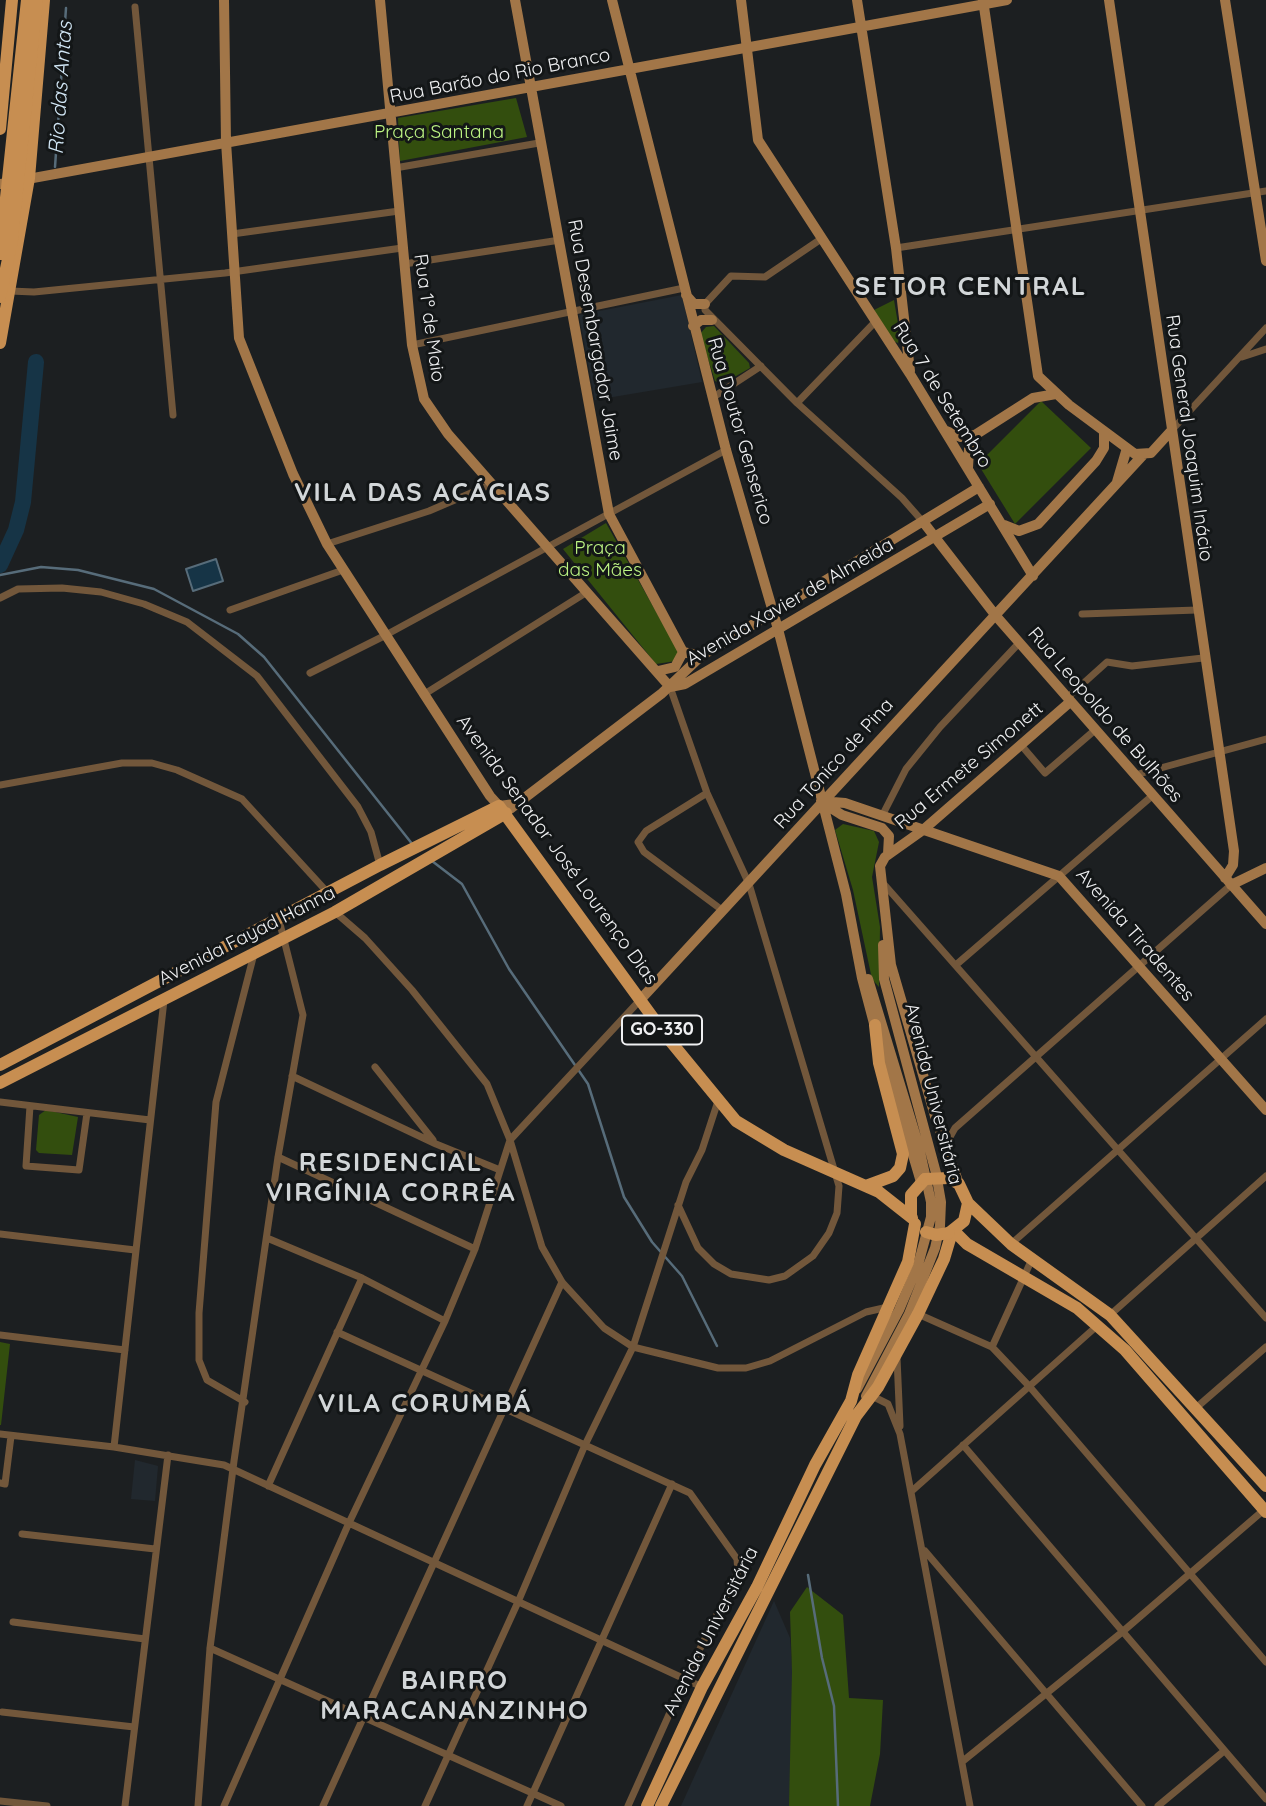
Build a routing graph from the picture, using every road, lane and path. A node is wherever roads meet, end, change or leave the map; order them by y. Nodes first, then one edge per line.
1 (27, 0) edge
2 (37, 0) edge
3 (44, 0) edge
4 (224, 0) edge
5 (380, 0) edge
6 (515, 0) edge
7 (612, 0) edge
8 (741, 0) edge
9 (857, 0) edge
10 (1007, 0) edge
11 (1110, 0) edge
12 (1226, 0) edge
13 (10, 1) edge
14 (984, 2) edge
15 (135, 7) dead end
16 (0, 25) edge
17 (860, 27) junction
18 (9, 38) junction
19 (747, 48) junction
20 (629, 69) junction
21 (530, 88) junction
22 (389, 114) junction
23 (0, 128) edge
24 (226, 142) junction
25 (539, 143) junction
26 (147, 157) junction
27 (395, 168) junction
28 (29, 178) junction
29 (0, 184) edge
30 (1261, 192) edge
31 (1138, 209) junction
32 (399, 211) junction
33 (1016, 228) junction
34 (232, 234) junction
35 (821, 239) junction
36 (560, 240) junction
37 (402, 248) junction
38 (897, 248) junction
39 (0, 254) edge
40 (1266, 261) edge
41 (404, 264) junction
42 (234, 272) junction
43 (160, 280) junction
44 (685, 292) junction
45 (5, 294) edge
46 (705, 304) junction
47 (573, 312) junction
48 (712, 320) junction
49 (875, 322) junction
50 (693, 326) junction
51 (1266, 328) edge
52 (0, 342) edge
53 (412, 345) junction
54 (1266, 349) edge
55 (1238, 359) junction
56 (761, 366) junction
57 (911, 374) junction
58 (1056, 394) junction
59 (712, 398) junction
60 (797, 403) junction
61 (173, 415) dead end
62 (940, 424) junction
63 (1171, 431) junction
64 (1104, 432) junction
65 (975, 435) junction
66 (1126, 448) junction
67 (726, 450) junction
68 (1143, 455) junction
69 (1096, 461) junction
70 (968, 468) junction
71 (492, 484) junction
72 (979, 487) junction
73 (1112, 490) junction
74 (990, 503) junction
75 (609, 514) junction
76 (924, 523) junction
77 (1003, 525) junction
78 (935, 538) junction
79 (327, 544) junction
80 (549, 546) junction
81 (343, 570) junction
82 (1033, 576) junction
83 (587, 592) junction
84 (0, 598) edge
85 (230, 610) dead end
86 (773, 610) junction
87 (1197, 610) junction
88 (1082, 614) dead end
89 (996, 616) junction
90 (778, 629) junction
91 (384, 636) junction
92 (1019, 643) junction
93 (683, 652) junction
94 (701, 656) junction
95 (1203, 658) junction
96 (658, 671) junction
97 (310, 673) dead end
98 (670, 687) junction
99 (423, 695) junction
100 (1069, 700) junction
101 (1095, 730) junction
102 (1266, 739) edge
103 (1021, 745) junction
104 (1217, 752) junction
105 (1135, 775) junction
106 (0, 785) edge
107 (707, 793) junction
108 (1152, 796) junction
109 (821, 801) junction
110 (507, 808) junction
111 (882, 816) junction
112 (923, 830) junction
113 (888, 854) junction
114 (380, 865) junction
115 (1266, 868) edge
116 (1059, 876) junction
117 (879, 878) junction
118 (1228, 881) junction
119 (749, 884) junction
120 (329, 894) junction
121 (722, 910) junction
122 (335, 912) junction
123 (279, 920) junction
124 (1266, 924) edge
125 (885, 932) junction
126 (285, 937) junction
127 (254, 954) junction
128 (857, 956) junction
129 (957, 964) junction
130 (1139, 967) junction
131 (641, 999) junction
132 (164, 1000) junction
133 (93, 1017) junction
134 (1266, 1019) edge
135 (875, 1026) junction
136 (100, 1031) junction
137 (1038, 1056) junction
138 (1221, 1059) junction
139 (0, 1065) edge
140 (375, 1067) dead end
141 (292, 1076) junction
142 (0, 1083) edge
143 (718, 1101) junction
144 (0, 1102) edge
145 (30, 1106) junction
146 (1266, 1111) edge
147 (86, 1113) junction
148 (150, 1119) junction
149 (510, 1140) junction
150 (436, 1144) junction
151 (946, 1148) junction
152 (1119, 1149) junction
153 (278, 1157) junction
154 (500, 1170) junction
155 (836, 1174) junction
156 (1266, 1176) edge
157 (954, 1181) junction
158 (921, 1183) junction
159 (866, 1186) junction
160 (879, 1192) junction
161 (968, 1203) junction
162 (678, 1205) junction
163 (918, 1225) junction
164 (952, 1232) junction
165 (0, 1234) edge
166 (267, 1238) junction
167 (1196, 1238) junction
168 (1012, 1244) junction
169 (475, 1248) junction
170 (135, 1250) junction
171 (1032, 1259) junction
172 (1026, 1277) junction
173 (362, 1278) junction
174 (562, 1282) junction
175 (890, 1306) junction
176 (918, 1314) junction
177 (1110, 1315) junction
178 (1266, 1318) edge
179 (444, 1321) junction
180 (1098, 1325) junction
181 (337, 1332) junction
182 (0, 1335) edge
183 (992, 1347) junction
184 (1266, 1347) edge
185 (633, 1348) junction
186 (125, 1350) junction
187 (897, 1354) junction
188 (421, 1371) junction
189 (1029, 1386) junction
190 (872, 1396) junction
191 (851, 1401) junction
192 (245, 1402) junction
193 (1197, 1407) junction
194 (503, 1410) junction
195 (856, 1416) junction
196 (0, 1434) edge
197 (900, 1434) junction
198 (11, 1436) junction
199 (584, 1445) junction
200 (963, 1445) junction
201 (114, 1447) junction
202 (168, 1455) junction
203 (234, 1469) junction
204 (0, 1483) edge
205 (671, 1484) junction
206 (268, 1486) junction
207 (1266, 1486) edge
208 (913, 1490) junction
209 (1265, 1510) edge
210 (348, 1525) junction
211 (22, 1534) dead end
212 (155, 1549) junction
213 (923, 1549) junction
214 (432, 1564) junction
215 (1189, 1574) junction
216 (761, 1578) junction
217 (774, 1585) junction
218 (518, 1602) junction
219 (13, 1622) dead end
220 (1121, 1633) junction
221 (145, 1639) junction
222 (600, 1640) junction
223 (210, 1648) junction
224 (1266, 1662) edge
225 (685, 1679) junction
226 (278, 1680) junction
227 (702, 1687) junction
228 (1046, 1694) junction
229 (2, 1712) dead end
230 (362, 1718) junction
231 (134, 1727) junction
232 (1224, 1751) junction
233 (446, 1756) junction
234 (963, 1761) junction
235 (645, 1769) junction
236 (662, 1774) junction
237 (533, 1794) junction
238 (1266, 1799) edge
239 (0, 1801) edge
240 (47, 1806) edge
241 (125, 1806) edge
242 (198, 1806) edge
243 (225, 1806) edge
244 (323, 1806) edge
245 (425, 1806) edge
246 (527, 1806) edge
247 (561, 1806) edge
248 (628, 1806) edge
249 (647, 1806) edge
250 (661, 1806) edge
251 (971, 1806) edge
252 (1142, 1806) edge
253 (1158, 1806) edge

1 - 39 main road, bridge
2 - 45 main road, bridge
3 - 28 main road
4 - 24 street, Avenida Senador José Lourenço Dias / GO-330
5 - 22 street, Rua 1º de Maio
6 - 21 street, Rua Desembargador Jaime
7 - 20 street, Rua Doutor Genserico
8 - 19 street, Rua 7 de Setembro
9 - 17 street
10 - 14 street, Rua Barão do Rio Branco
11 - 31 street, Rua General Joaquim Inácio
12 - 30 street
13 - 18 main road
14 - 17 street, Rua Barão do Rio Branco
14 - 33 street
15 - 26 street
16 - 18 main road
17 - 19 street, Rua Barão do Rio Branco
17 - 38 street
18 - 23 main road
19 - 20 street, Rua Barão do Rio Branco
19 - 35 street, Rua 7 de Setembro
20 - 21 street, Rua Barão do Rio Branco
20 - 44 street, Rua Doutor Genserico
21 - 22 street, Rua Barão do Rio Branco
21 - 25 street, Rua Desembargador Jaime
22 - 24 street, Rua Barão do Rio Branco
22 - 27 street, Rua 1º de Maio
24 - 26 street, Rua Barão do Rio Branco
24 - 34 street, Avenida Senador José Lourenço Dias / GO-330
25 - 27 street
25 - 36 street, Rua Desembargador Jaime
26 - 28 street, Rua Barão do Rio Branco
26 - 43 street
27 - 32 street, Rua 1º de Maio
28 - 29 street, Rua Barão do Rio Branco
28 - 45 main road
30 - 31 street
30 - 40 street
31 - 33 street
31 - 63 street, Rua General Joaquim Inácio
32 - 34 street
32 - 37 street, Rua 1º de Maio
33 - 38 street
33 - 58 street
34 - 42 street, Avenida Senador José Lourenço Dias / GO-330
35 - 46 street
35 - 49 street, Rua 7 de Setembro
36 - 41 street
36 - 47 street, Rua Desembargador Jaime
37 - 41 street, Rua 1º de Maio
37 - 42 street
38 - 57 street
41 - 53 street, Rua 1º de Maio
42 - 43 street
42 - 79 street, Avenida Senador José Lourenço Dias / GO-330
43 - 45 street
43 - 61 street
44 - 46 street
44 - 47 street
44 - 50 street, Rua Doutor Genserico
45 - 52 main road
46 - 48 street
47 - 53 street
47 - 75 street, Rua Desembargador Jaime
48 - 50 street
48 - 56 street
49 - 57 street, Rua 7 de Setembro
49 - 60 street
50 - 59 street, Rua Doutor Genserico
51 - 55 street
53 - 71 street, Rua 1º de Maio
54 - 55 street
55 - 63 street
56 - 59 street
56 - 60 street
57 - 62 street, Rua 7 de Setembro
58 - 64 street
58 - 65 street
59 - 67 street, Rua Doutor Genserico
60 - 76 street
62 - 65 street
62 - 70 street, Rua 7 de Setembro
63 - 68 street, Rua Tonico de Pina
63 - 87 street, Rua General Joaquim Inácio
64 - 66 street
64 - 69 street
65 - 70 street
66 - 68 street
66 - 69 street
66 - 73 street, Rua Tonico de Pina
67 - 75 street
67 - 86 street, Rua Doutor Genserico
68 - 73 street, Rua Tonico de Pina
69 - 77 street
70 - 72 street, Rua 7 de Setembro
71 - 79 street
71 - 80 street, Rua 1º de Maio
72 - 74 street, Rua 7 de Setembro
72 - 76 street, Avenida Xavier de Almeida
73 - 82 street, Rua Tonico de Pina
74 - 77 street, Rua 7 de Setembro
74 - 78 street, Avenida Xavier de Almeida
75 - 80 street
75 - 93 street, Rua Desembargador Jaime
76 - 78 street, Rua Leopoldo de Bulhões
76 - 86 street, Avenida Xavier de Almeida
77 - 82 street, Rua 7 de Setembro
78 - 89 street, Rua Leopoldo de Bulhões
78 - 90 street, Avenida Xavier de Almeida
79 - 81 street, Avenida Senador José Lourenço Dias / GO-330
80 - 83 street, Rua 1º de Maio
80 - 91 street
81 - 85 street
81 - 91 street, Avenida Senador José Lourenço Dias / GO-330
82 - 89 street, Rua Tonico de Pina
83 - 96 street, Rua 1º de Maio
83 - 99 street
84 - 114 street
86 - 90 street, Rua Doutor Genserico
86 - 94 street, Avenida Xavier de Almeida
87 - 88 street
87 - 95 street, Rua General Joaquim Inácio
89 - 92 street, Rua Leopoldo de Bulhões
89 - 109 street, Rua Tonico de Pina
90 - 98 street, Avenida Xavier de Almeida
90 - 109 street, Rua Doutor Genserico
91 - 97 street
91 - 99 street, Avenida Senador José Lourenço Dias / GO-330
92 - 100 street, Rua Leopoldo de Bulhões
92 - 111 street
93 - 94 street
93 - 96 street
94 - 98 street, Avenida Xavier de Almeida
95 - 100 street, Rua Ermete Simonett
95 - 104 street, Rua General Joaquim Inácio
96 - 98 street, Rua 1º de Maio
98 - 107 street
98 - 110 street
99 - 110 street, Avenida Senador José Lourenço Dias / GO-330
100 - 101 street, Rua Leopoldo de Bulhões
100 - 103 street, Rua Ermete Simonett
101 - 103 street
101 - 105 street, Rua Leopoldo de Bulhões
102 - 104 street
103 - 112 street, Rua Ermete Simonett
104 - 105 street
104 - 118 street, Rua General Joaquim Inácio
105 - 108 street, Rua Leopoldo de Bulhões
106 - 120 street
107 - 119 street
107 - 121 street
108 - 116 street
108 - 118 street, Rua Leopoldo de Bulhões
109 - 111 street, Avenida Tiradentes
109 - 113 street
109 - 119 street, Rua Tonico de Pina
109 - 128 street, Avenida Universitária
110 - 114 main road, Avenida Fayad Hanna
110 - 122 main road, Avenida Fayad Hanna
110 - 131 main road, Avenida Senador José Lourenço Dias / GO-330
111 - 112 street, Avenida Tiradentes
112 - 113 street, Rua Ermete Simonett
112 - 116 street, Avenida Tiradentes
113 - 117 street, Avenida Universitária
114 - 120 main road, Avenida Fayad Hanna
115 - 118 street
116 - 129 street
116 - 130 street, Avenida Tiradentes
117 - 125 street, Avenida Universitária
117 - 129 street
118 - 124 street, Rua Leopoldo de Bulhões
118 - 130 street
119 - 121 street, Rua Tonico de Pina
119 - 155 street
120 - 123 main road, Avenida Fayad Hanna
121 - 131 street, Rua Tonico de Pina
122 - 126 main road, Avenida Fayad Hanna
122 - 149 street
123 - 126 street
123 - 133 main road, Avenida Fayad Hanna
125 - 151 street, Avenida Universitária
125 - 195 street, Avenida Universitária
126 - 127 main road, Avenida Fayad Hanna
126 - 141 street
127 - 132 main road, Avenida Fayad Hanna
127 - 192 street
128 - 135 street, Avenida Universitária
128 - 191 street, Avenida Universitária
129 - 137 street
130 - 137 street
130 - 138 street, Avenida Tiradentes
131 - 143 main road, Avenida Senador José Lourenço Dias / GO-330
131 - 149 street, Rua Tonico de Pina
132 - 136 main road, Avenida Fayad Hanna
132 - 148 street
133 - 136 main road
133 - 139 main road, Avenida Fayad Hanna
134 - 138 street
135 - 158 street, Avenida Universitária
135 - 159 main road
136 - 142 main road, Avenida Fayad Hanna
137 - 151 street
137 - 152 street
138 - 146 street, Avenida Tiradentes
138 - 152 street
140 - 150 street
141 - 150 street
141 - 153 street
143 - 155 main road, Avenida Senador José Lourenço Dias / GO-330
143 - 162 street
144 - 145 street
145 - 147 street
145 - 147 street
147 - 148 street
148 - 170 street
149 - 154 street
149 - 174 street
150 - 154 street
151 - 157 street, Avenida Universitária
152 - 167 street
152 - 168 street
153 - 166 street
153 - 169 street
154 - 169 street
155 - 159 main road, Avenida Senador José Lourenço Dias / GO-330
155 - 162 street
156 - 167 street
157 - 158 main road, bridge
157 - 161 main road
158 - 160 main road
158 - 163 main road
159 - 160 main road, Avenida Senador José Lourenço Dias / GO-330
160 - 163 main road, Avenida Senador José Lourenço Dias
161 - 164 main road
161 - 168 main road
162 - 185 street
163 - 164 main road, bridge
163 - 175 main road, Avenida Universitária
164 - 172 main road
164 - 176 main road, Avenida Universitária
165 - 170 street
166 - 173 street
166 - 192 street
167 - 177 street
167 - 178 street
168 - 171 main road
169 - 179 street
170 - 186 street
171 - 172 street
171 - 177 main road
172 - 180 main road
172 - 183 street
173 - 179 street
173 - 181 street
174 - 185 street
174 - 194 street
175 - 185 street
175 - 191 main road, Avenida Universitária
176 - 183 street
176 - 187 main road, Avenida Universitária
177 - 193 main road
179 - 188 street
180 - 189 street
180 - 209 main road
181 - 188 street
181 - 206 street
182 - 186 street
183 - 189 street
184 - 193 street
185 - 199 street
186 - 201 street
187 - 190 main road, Avenida Universitária
187 - 197 street
188 - 194 street
188 - 210 street
189 - 200 street
189 - 215 street
190 - 195 main road, Avenida Universitária
190 - 197 street
191 - 216 main road, Avenida Universitária
192 - 203 street
193 - 207 main road
194 - 199 street
194 - 214 street
195 - 217 main road, Avenida Universitária
196 - 198 street
197 - 208 street
198 - 201 street
198 - 204 street
199 - 205 street
199 - 218 street
200 - 208 street
200 - 220 street
201 - 202 street
202 - 203 street
202 - 212 street
203 - 206 street
203 - 223 street
205 - 222 street
205 - 225 street
206 - 210 street
208 - 213 street
209 - 215 street
210 - 214 street
210 - 226 street
211 - 212 street
212 - 221 street
213 - 228 street
213 - 234 street
214 - 218 street
214 - 230 street
215 - 220 street
215 - 224 street
216 - 217 main road
216 - 227 main road, Avenida Universitária
217 - 250 main road, Avenida Universitária
218 - 222 street
218 - 233 street
219 - 221 street
220 - 228 street
220 - 232 street
221 - 231 street
222 - 225 street
222 - 237 street
223 - 226 street
223 - 242 street
225 - 227 street
225 - 235 street
226 - 230 street
226 - 243 street
227 - 236 main road, Avenida Universitária
228 - 234 street
228 - 252 street
229 - 231 street
230 - 233 street
230 - 244 street
231 - 241 street
232 - 238 street
232 - 253 street
233 - 237 street
233 - 245 street
234 - 251 street
235 - 236 street
235 - 248 street
236 - 249 main road, Avenida Universitária
237 - 246 street
237 - 247 street
239 - 240 street

